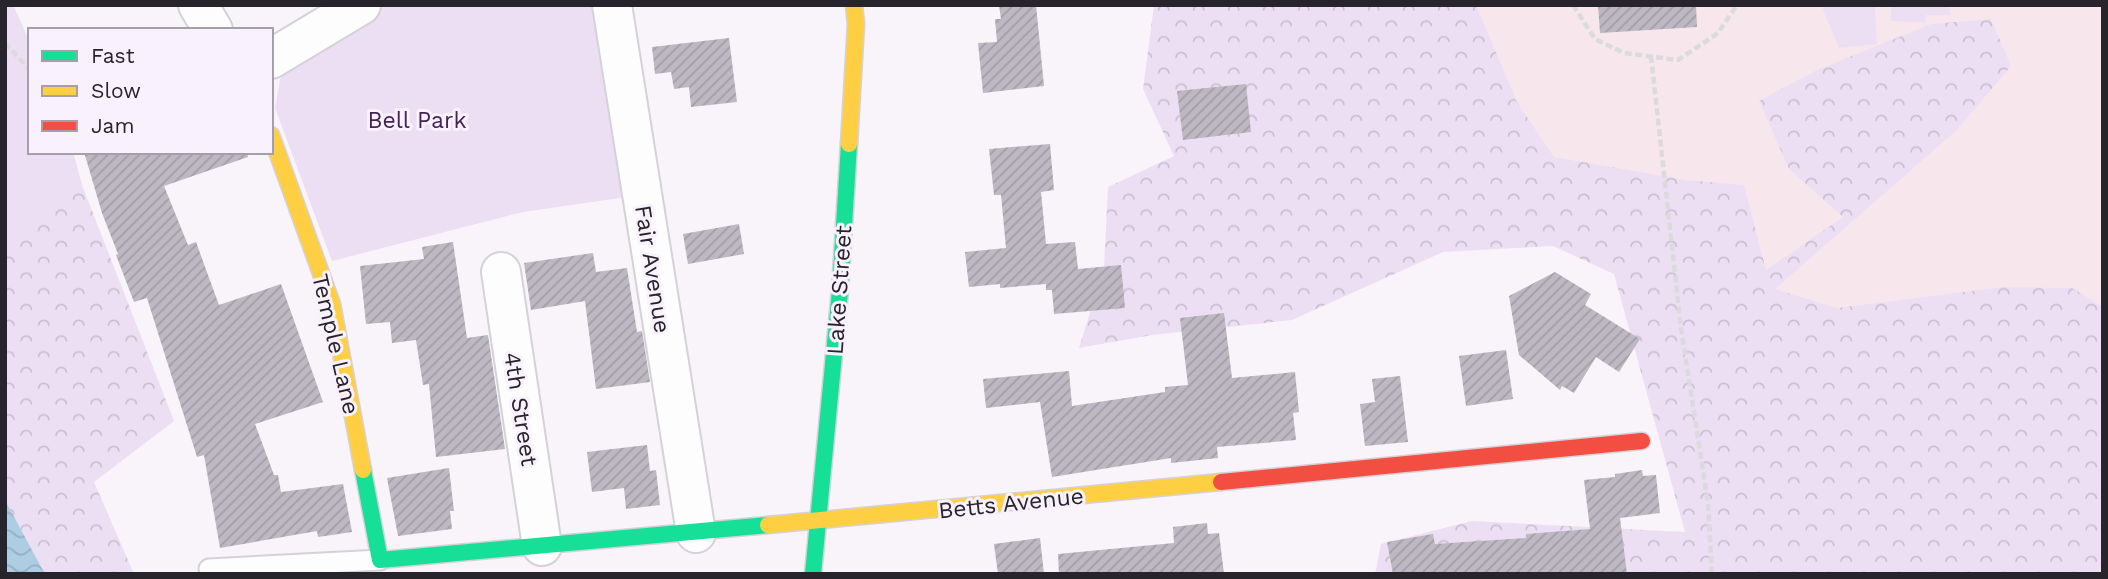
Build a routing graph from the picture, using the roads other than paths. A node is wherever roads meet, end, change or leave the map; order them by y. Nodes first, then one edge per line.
1 (198, 5) edge
2 (361, 5) edge
3 (612, 5) edge
4 (854, 5) edge
5 (212, 28) edge
6 (273, 59) edge
7 (273, 141) edge
8 (501, 272) dead end
9 (1642, 441) dead end
10 (818, 521) junction
11 (696, 533) junction
12 (542, 546) junction
13 (380, 560) junction
14 (209, 569) dead end
15 (813, 574) edge

1 - 5 street
2 - 6 street
3 - 11 street, Fair Avenue
4 - 10 street, Lake Street
7 - 13 street, Temple Lane
8 - 12 street, 4th Street
9 - 10 street, Betts Avenue
10 - 11 street, Betts Avenue
10 - 15 street, Lake Street
11 - 12 street, Betts Avenue
12 - 13 street, Betts Avenue
13 - 14 lane

